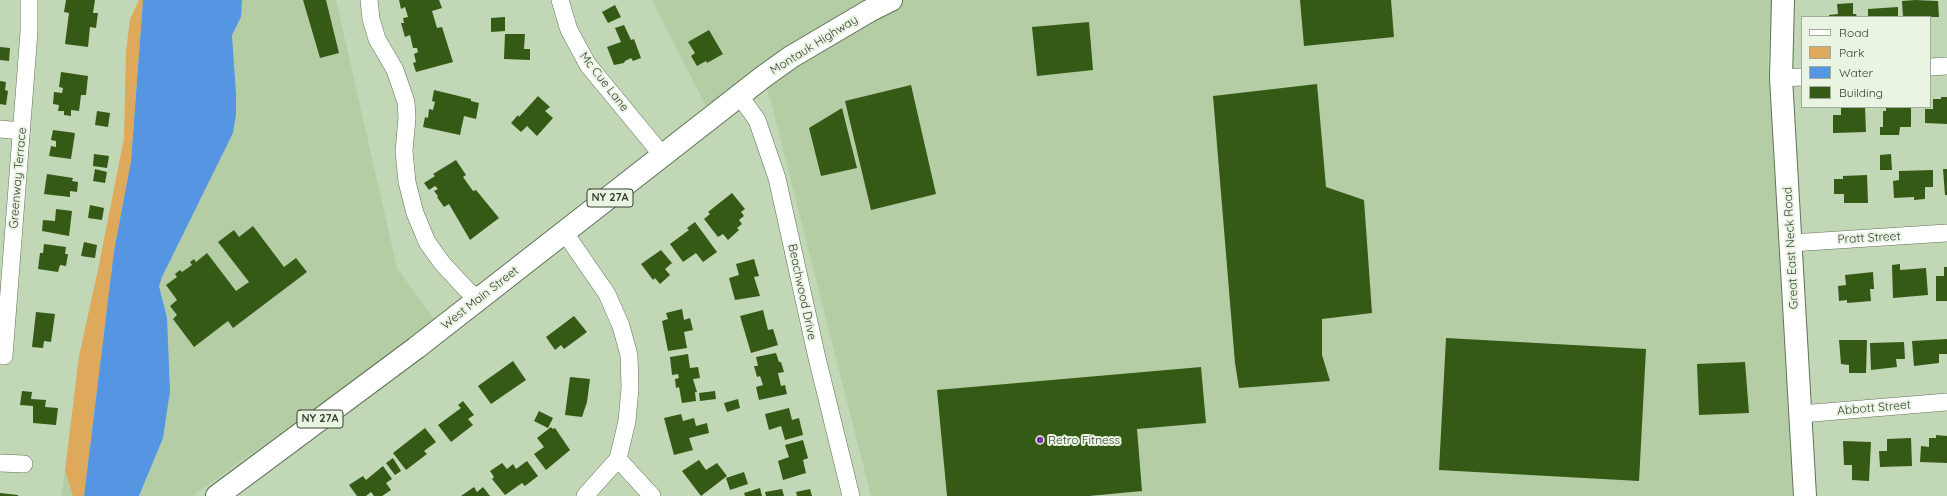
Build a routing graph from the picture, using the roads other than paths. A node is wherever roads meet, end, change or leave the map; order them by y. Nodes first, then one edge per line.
1 (29, 0) edge
2 (369, 0) edge
3 (560, 0) edge
4 (892, 0) edge
5 (1783, 0) edge
6 (1947, 66) edge
7 (1931, 67) edge
8 (1791, 78) edge
9 (739, 94) junction
10 (0, 129) edge
11 (22, 131) junction
12 (663, 156) junction
13 (565, 233) junction
14 (1947, 234) edge
15 (1792, 243) junction
16 (5, 271) edge
17 (479, 299) junction
18 (4, 356) dead end
19 (1947, 402) edge
20 (1801, 414) junction
21 (618, 459) junction
22 (0, 463) edge
23 (24, 464) dead end
24 (217, 496) edge
25 (586, 496) edge
26 (652, 496) edge
27 (851, 496) edge
28 (1805, 496) edge

1 - 11 street, Greenway Terrace
2 - 17 street
3 - 12 street, Mc Cue Lane
4 - 9 main road, Montauk Highway / NY 27A
5 - 8 main road, Great East Neck Road
6 - 7 street
8 - 15 main road, Great East Neck Road
9 - 12 main road, West Main Street / NY 27A
9 - 27 street, Beachwood Drive
10 - 11 street
11 - 16 street, Greenway Terrace
12 - 13 main road, West Main Street / NY 27A
13 - 17 main road, West Main Street / NY 27A
13 - 21 street
14 - 15 street, Pratt Street
15 - 20 main road, Great East Neck Road
16 - 18 street, Greenway Terrace
17 - 24 main road, West Main Street / NY 27A
19 - 20 street, Abbott Street
20 - 28 main road, Great East Neck Road
21 - 25 street
21 - 26 street
22 - 23 street

